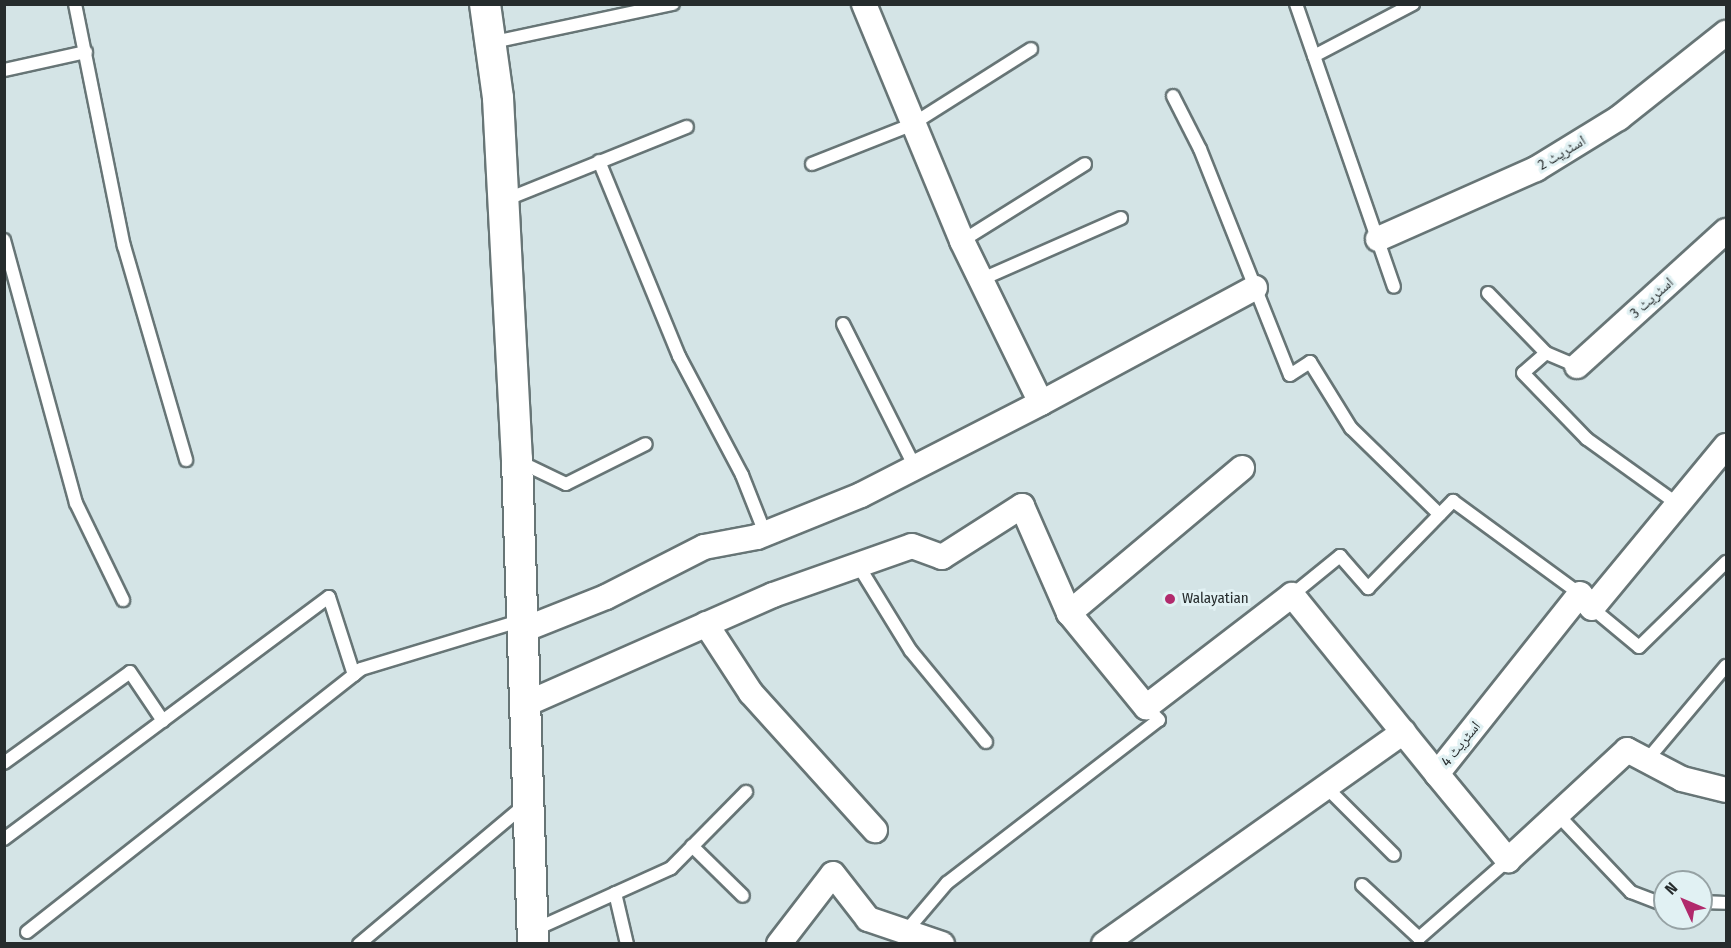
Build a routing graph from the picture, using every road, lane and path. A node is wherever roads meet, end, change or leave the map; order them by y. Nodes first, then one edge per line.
1 (75, 4) edge
2 (485, 4) edge
3 (673, 4) edge
4 (864, 4) edge
5 (1296, 4) edge
6 (1413, 4) edge
7 (1726, 33) edge
8 (489, 43) junction
9 (1031, 49) dead end
10 (86, 52) junction
11 (1314, 56) junction
12 (4, 70) edge
13 (1173, 96) dead end
14 (911, 125) junction
15 (687, 126) dead end
16 (599, 161) junction
17 (1085, 164) dead end
18 (812, 165) dead end
19 (503, 200) junction
20 (1121, 218) dead end
21 (1726, 231) edge
22 (1378, 239) junction
23 (4, 240) edge
24 (962, 241) junction
25 (980, 280) junction
26 (1394, 286) dead end
27 (1255, 288) junction
28 (1488, 293) dead end
29 (843, 324) dead end
30 (1546, 353) junction
31 (1577, 366) joint
32 (1041, 403) junction
33 (646, 444) dead end
34 (1726, 446) edge
35 (186, 460) dead end
36 (517, 460) junction
37 (915, 467) junction
38 (1242, 468) dead end
39 (1676, 503) junction
40 (1440, 514) junction
41 (765, 533) junction
42 (1726, 562) edge
43 (858, 565) junction
44 (1292, 595) junction
45 (123, 600) dead end
46 (1586, 601) junction
47 (1069, 613) junction
48 (706, 624) junction
49 (523, 625) junction
50 (1726, 666) edge
51 (354, 675) junction
52 (526, 704) junction
53 (1146, 707) junction
54 (163, 721) junction
55 (1403, 732) junction
56 (986, 742) dead end
57 (1647, 760) junction
58 (4, 763) edge
59 (1437, 774) junction
60 (1328, 789) junction
61 (1726, 790) edge
62 (746, 792) dead end
63 (529, 802) junction
64 (1557, 814) junction
65 (875, 830) dead end
66 (4, 839) edge
67 (692, 846) junction
68 (1394, 855) dead end
69 (1508, 860) junction
70 (1362, 885) dead end
71 (615, 893) junction
72 (743, 896) dead end
73 (1653, 900) edge
74 (27, 932) dead end
75 (912, 936) edge
76 (533, 937) edge
77 (359, 944) edge
78 (627, 944) edge
79 (779, 944) edge
80 (942, 944) edge
81 (1104, 944) edge

1 - 10 lane
2 - 8 street
3 - 8 lane
4 - 14 street
5 - 11 lane
6 - 11 lane
7 - 22 street, اسٹریٹ 2
8 - 19 street
9 - 14 lane
10 - 12 lane
10 - 35 lane
11 - 22 lane
13 - 27 lane
14 - 18 lane
14 - 24 street
15 - 16 lane
16 - 19 lane
16 - 41 lane
17 - 24 lane
19 - 36 street
20 - 25 lane
21 - 31 street, اسٹریٹ 3
22 - 26 lane
23 - 45 lane
24 - 25 street
25 - 32 street
27 - 32 street
27 - 40 lane
28 - 30 lane
29 - 37 lane
30 - 31 lane
30 - 39 lane
32 - 37 street
33 - 36 lane
34 - 39 street, اسٹریٹ 4
36 - 49 street
37 - 41 street
38 - 47 street
39 - 46 street, اسٹریٹ 4
40 - 44 lane
40 - 46 lane
41 - 49 street
42 - 46 lane
43 - 47 street
43 - 48 street
43 - 56 lane
44 - 53 street
44 - 55 street
46 - 59 street, اسٹریٹ 4
47 - 53 street
48 - 52 street
48 - 65 street
49 - 51 lane
49 - 52 street
50 - 57 lane
51 - 54 lane
51 - 74 lane
52 - 63 street
53 - 75 lane
54 - 58 lane
54 - 66 lane
55 - 59 street
55 - 60 street
57 - 61 street
57 - 64 street
59 - 69 street, اسٹریٹ 4
60 - 68 lane
60 - 81 street
62 - 67 lane
63 - 76 street
63 - 77 lane
64 - 69 street
64 - 73 lane
67 - 71 lane
67 - 72 lane
69 - 70 lane
71 - 76 lane
71 - 78 lane
75 - 79 street
75 - 80 street

